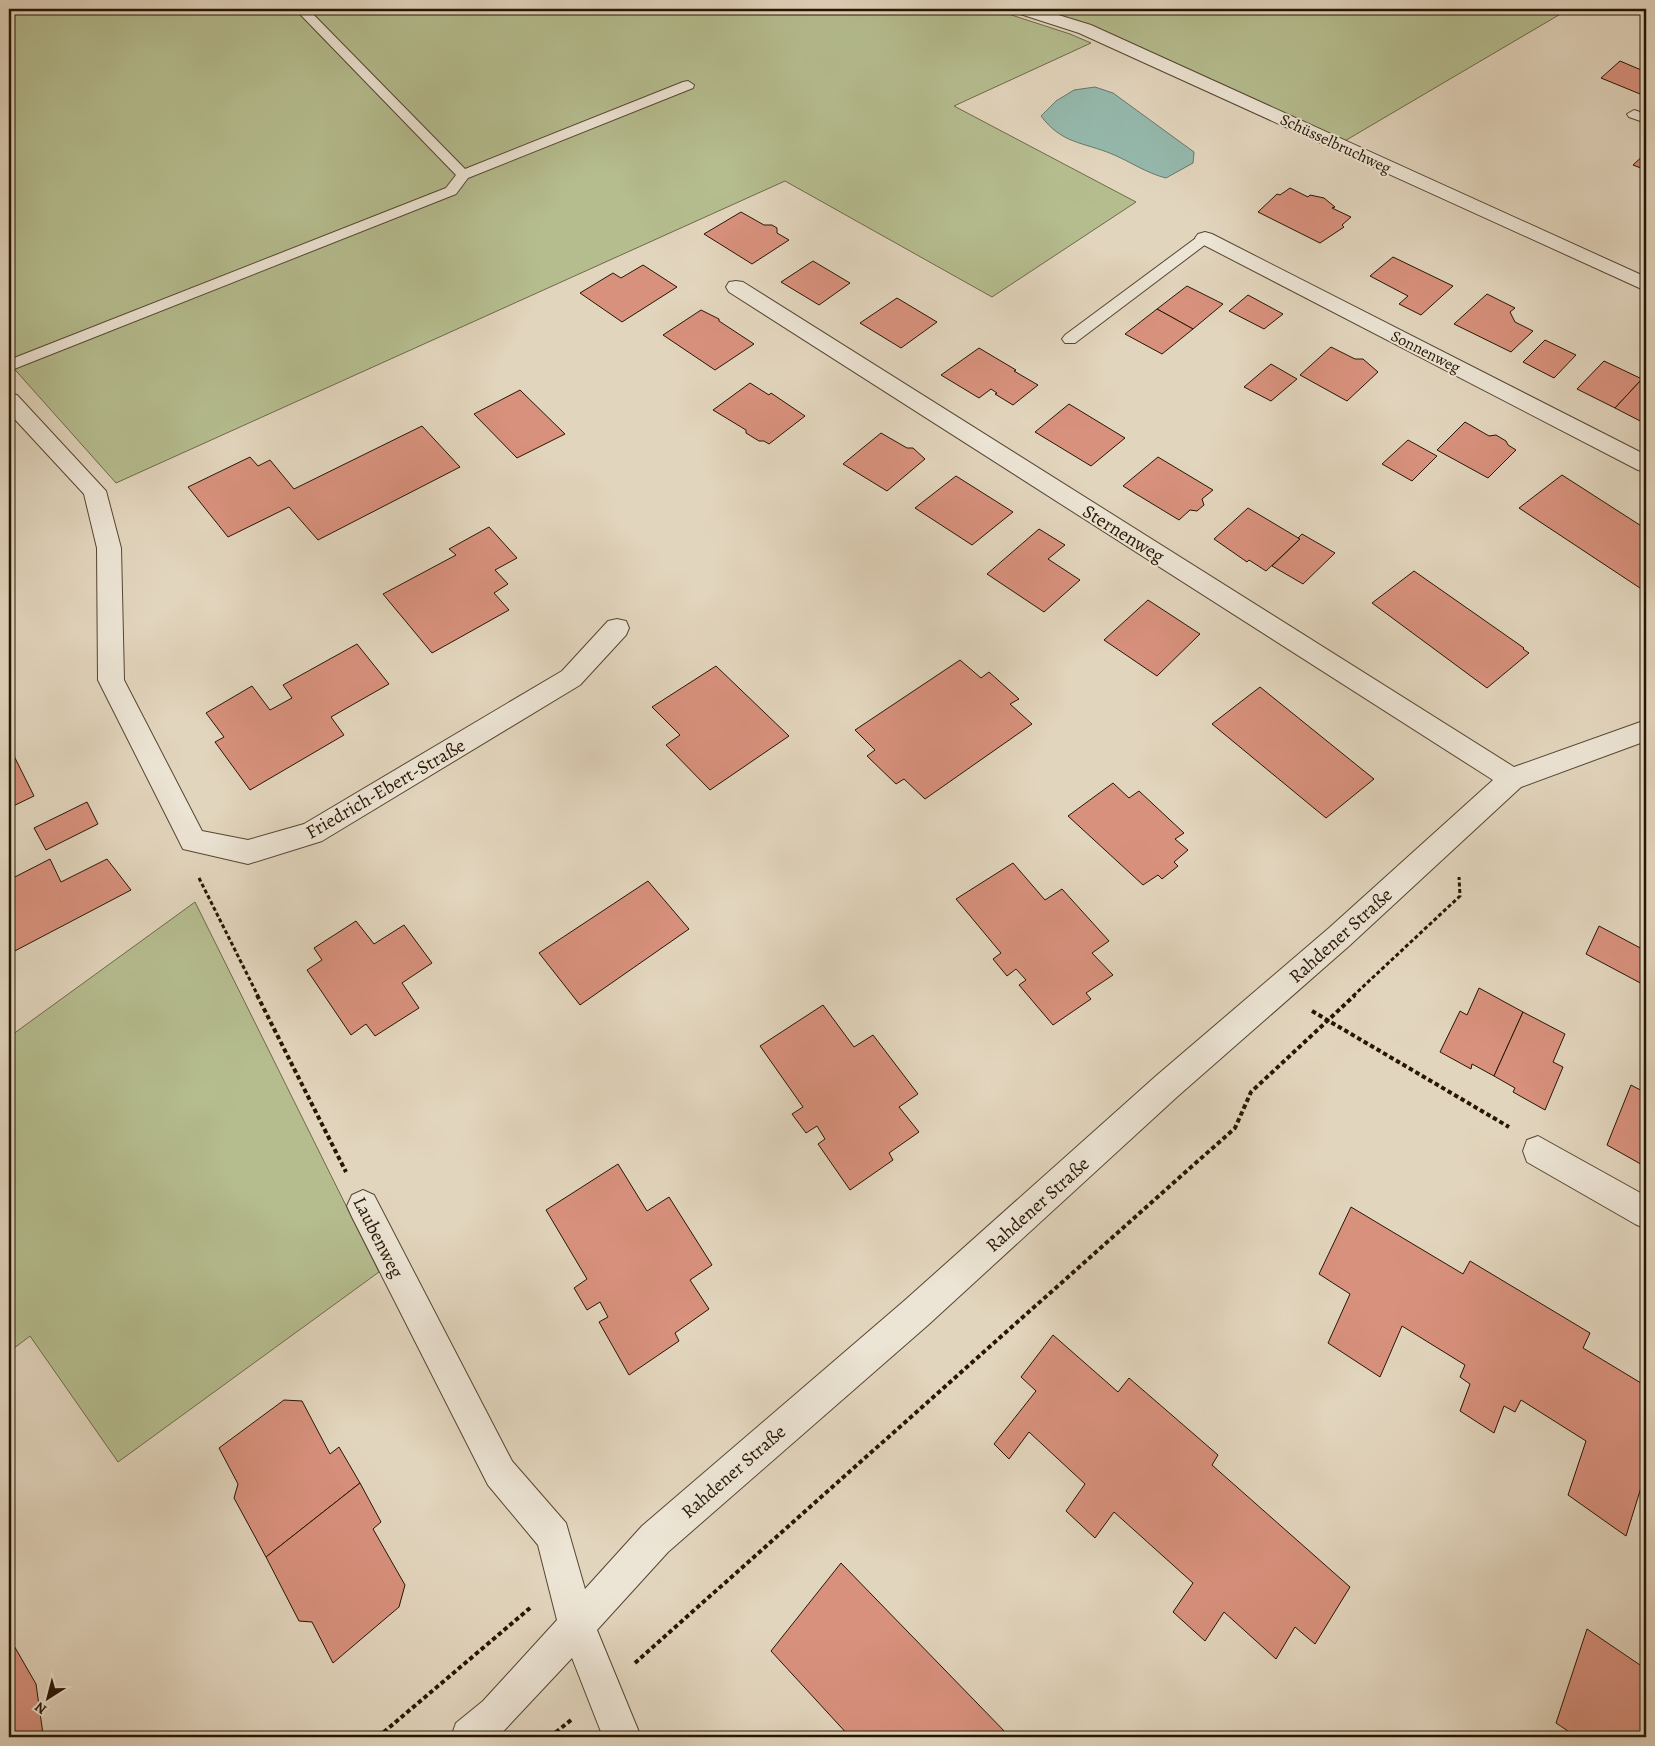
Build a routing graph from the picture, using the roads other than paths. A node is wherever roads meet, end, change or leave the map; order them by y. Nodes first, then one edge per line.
1 (301, 9) edge
2 (1023, 9) edge
3 (688, 85) dead end
4 (463, 174) junction
5 (1205, 238) joint
6 (1646, 285) edge
7 (736, 287) dead end
8 (1070, 339) dead end
9 (9, 366) edge
10 (9, 400) edge
11 (1646, 464) edge
12 (617, 628) dead end
13 (1646, 730) edge
14 (1512, 779) junction
15 (1538, 1152) road end
16 (363, 1206) road end
17 (1646, 1214) edge
18 (576, 1626) junction
19 (470, 1737) edge
20 (622, 1737) edge

1 - 4 lane
2 - 6 street, Schüsselbruchweg
3 - 4 lane
4 - 9 lane
5 - 8 lane
5 - 11 street, Sonnenweg
7 - 14 street, Sternenweg
10 - 12 street, Friedrich-Ebert-Straße
13 - 14 street, Rahdener Straße
14 - 18 street, Rahdener Straße
15 - 17 street
16 - 18 street, Laubenweg
18 - 19 street, Rahdener Straße
18 - 20 street, Laubenweg

